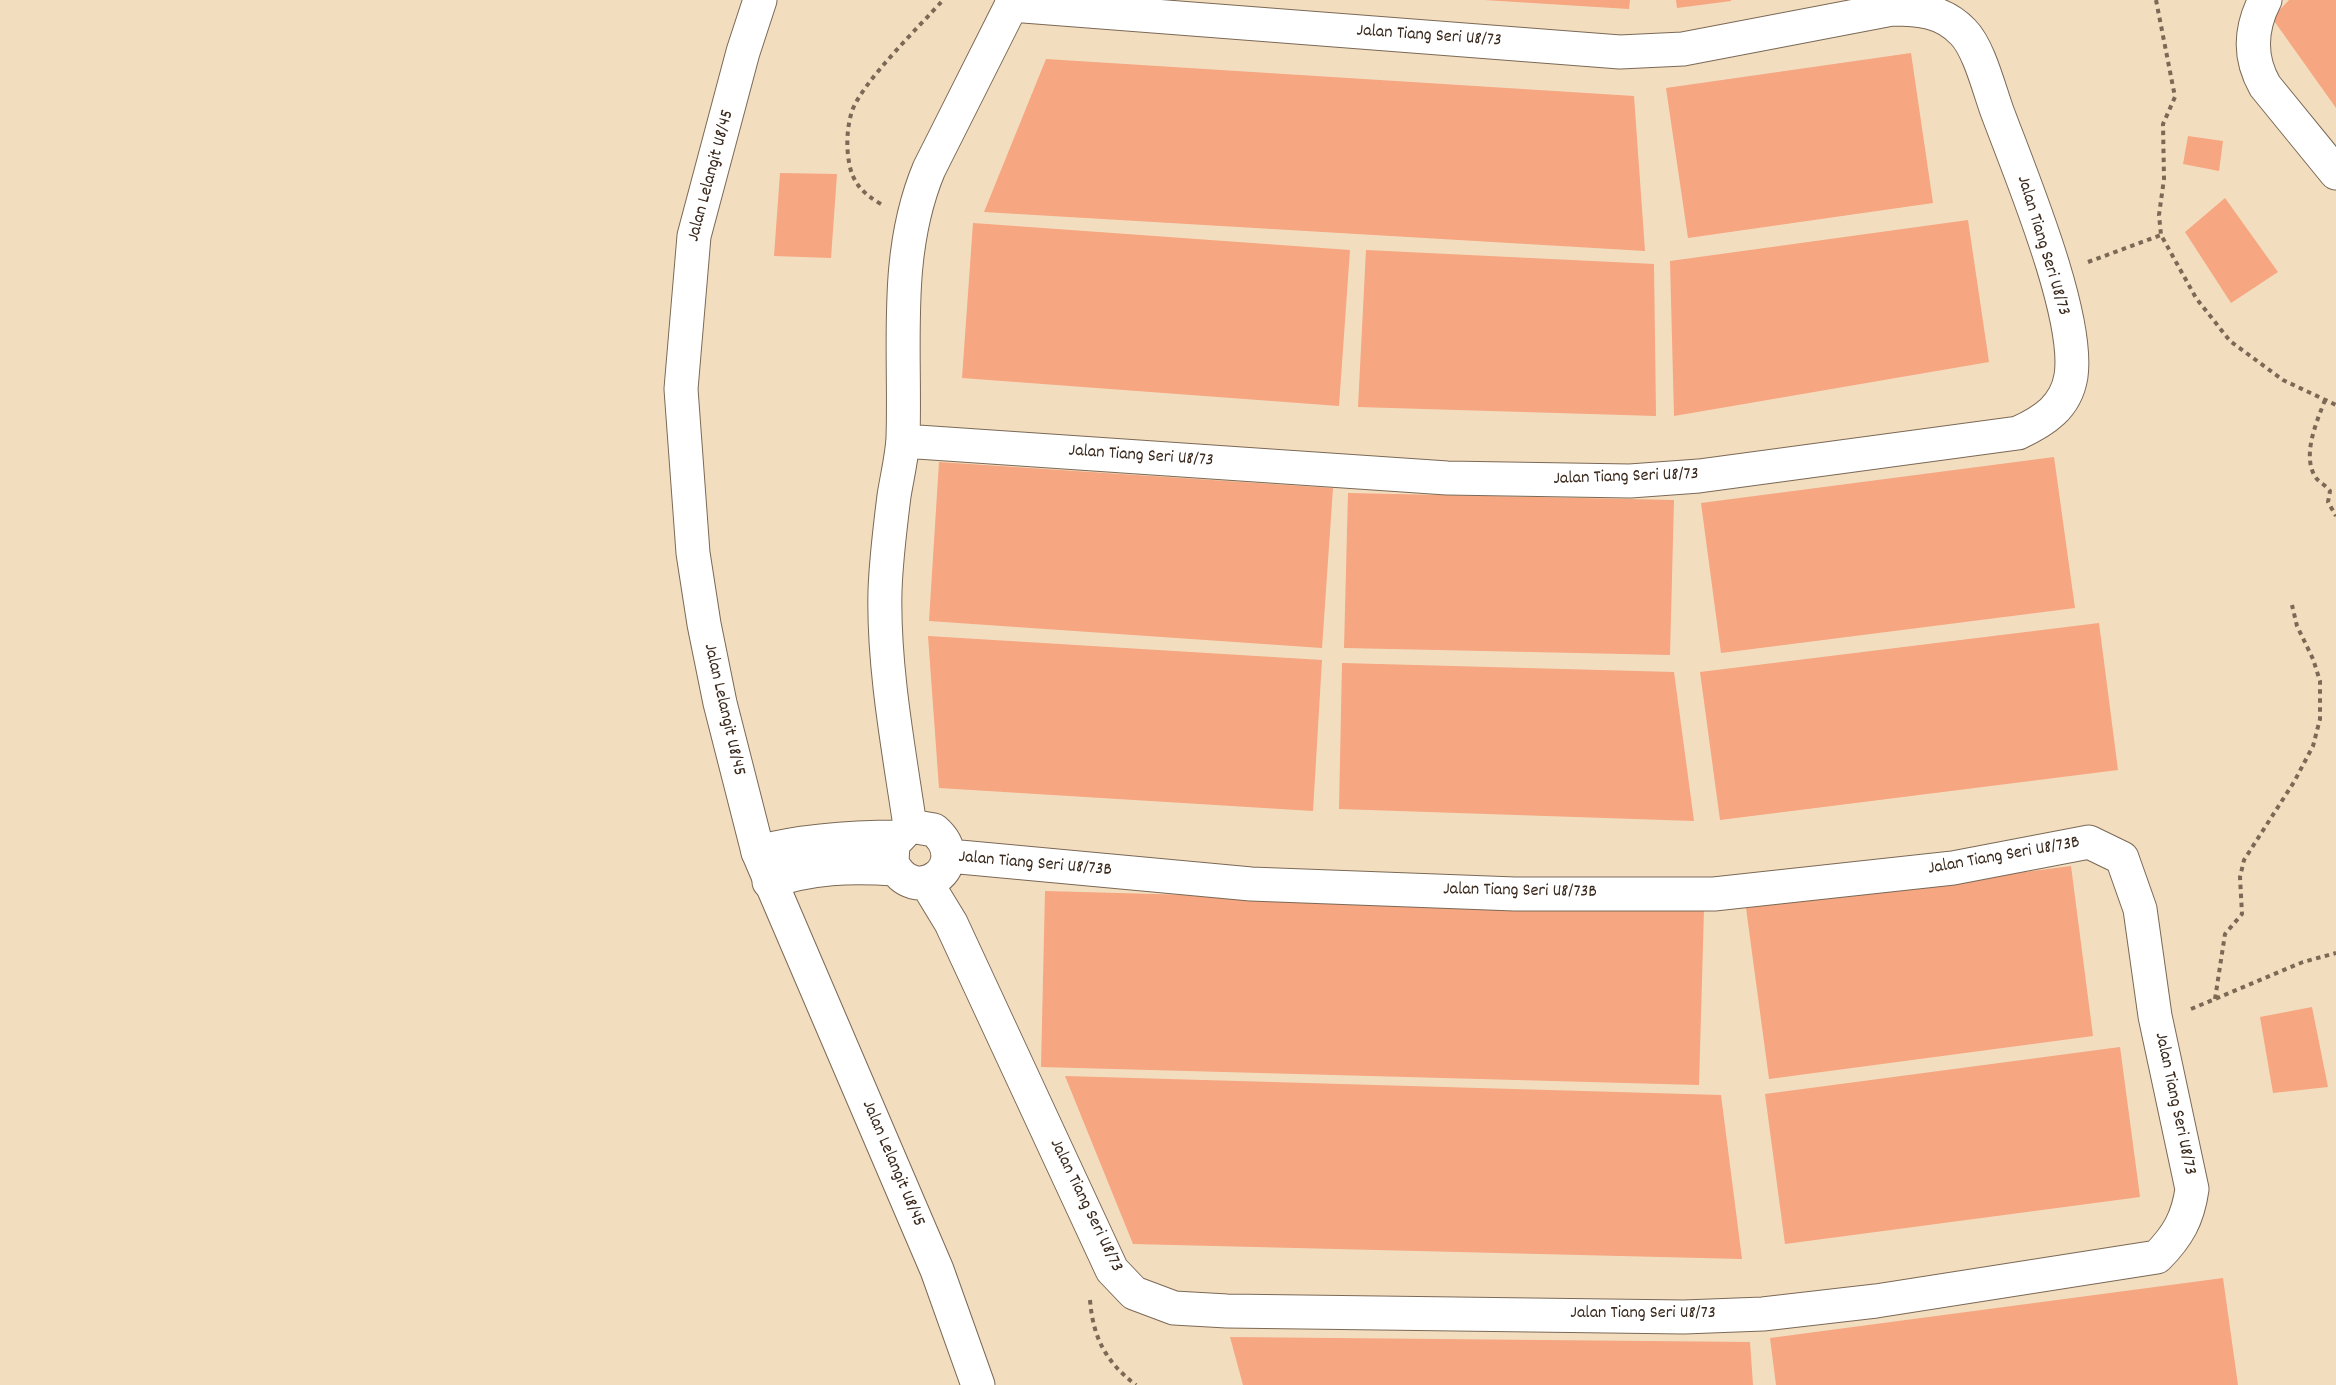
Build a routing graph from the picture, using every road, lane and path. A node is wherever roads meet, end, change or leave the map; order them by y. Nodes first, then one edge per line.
1 (760, 0) edge
2 (943, 0) edge
3 (2156, 0) edge
4 (2265, 0) edge
5 (1013, 3) edge
6 (2336, 173) edge
7 (911, 219) junction
8 (2161, 235) junction
9 (2055, 275) junction
10 (2325, 400) junction
11 (2336, 405) edge
12 (903, 441) junction
13 (2330, 491) junction
14 (2336, 493) edge
15 (2336, 516) edge
16 (2292, 605) dead end
17 (904, 831) junction
18 (2089, 842) joint
19 (758, 852) junction
20 (949, 856) junction
21 (896, 869) junction
22 (769, 882) junction
23 (926, 882) junction
24 (2336, 953) edge
25 (2215, 999) junction
26 (2155, 1016) junction
27 (1090, 1297) dead end
28 (978, 1385) edge
29 (1136, 1385) edge

1 - 19 street, Jalan Lelangit U8/45
2 - 7 path
3 - 8 path
4 - 6 street
5 - 7 street, Jalan Tiang Seri U8/73
5 - 9 street, Jalan Tiang Seri U8/73
7 - 12 street, Jalan Tiang Seri U8/73
8 - 9 path
8 - 10 path
9 - 12 street, Jalan Tiang Seri U8/73
10 - 11 path
10 - 13 path
12 - 17 street, Jalan Tiang Seri U8/73
13 - 14 path
13 - 15 path
16 - 25 path
17 - 19 street, Jalan Tiang Seri U8/73B
17 - 20 street, Jalan Tiang Seri U8/73B
17 - 21 street
18 - 20 street, Jalan Tiang Seri U8/73B
18 - 26 street, Jalan Tiang Seri U8/73
19 - 22 street, Jalan Lelangit U8/45
20 - 23 street, Jalan Tiang Seri U8/73B
21 - 22 street
21 - 23 street
22 - 28 street, Jalan Lelangit U8/45
23 - 26 street, Jalan Tiang Seri U8/73
24 - 25 path
25 - 26 path
27 - 29 path

